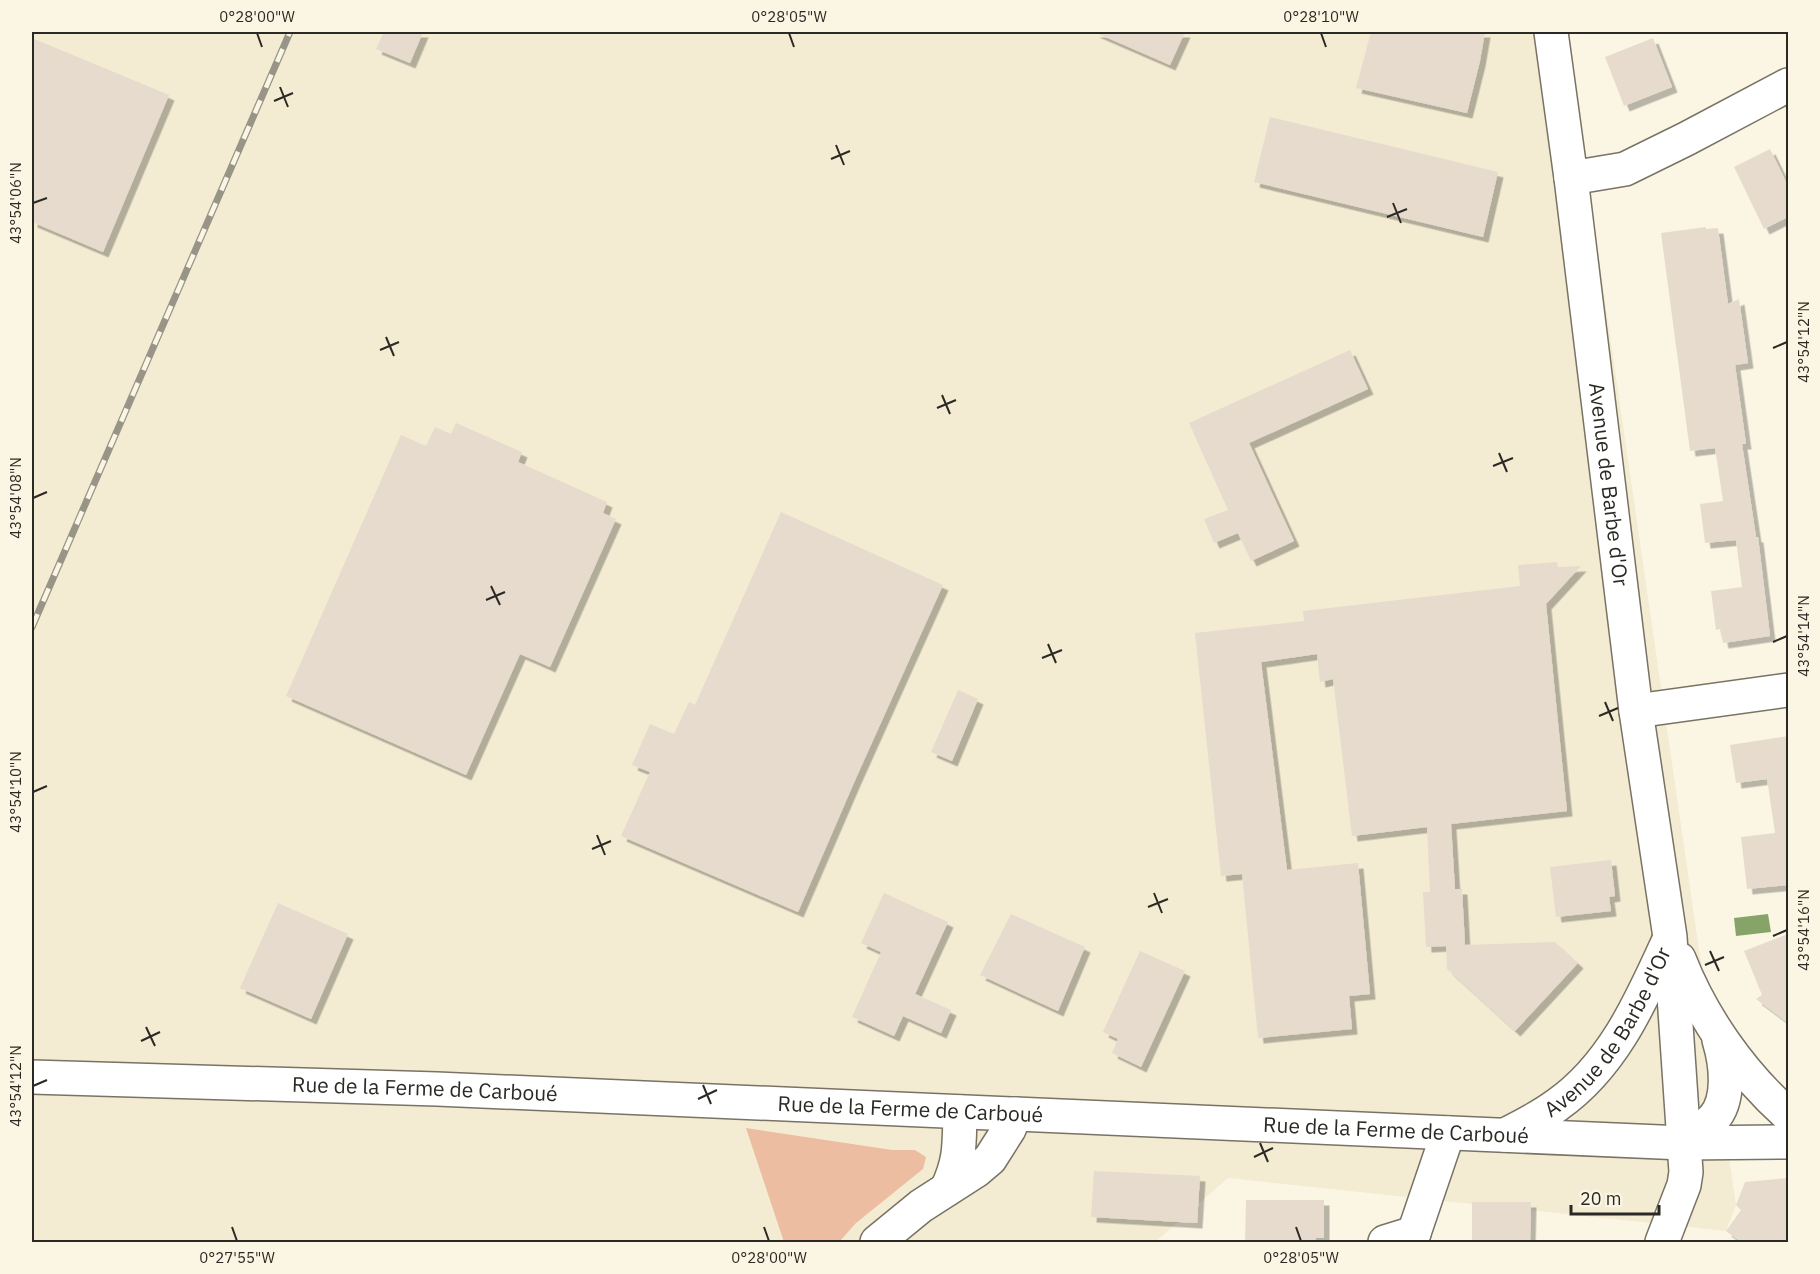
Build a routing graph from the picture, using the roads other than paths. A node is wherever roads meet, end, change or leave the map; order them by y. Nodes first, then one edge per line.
1 (1551, 32) edge
2 (1788, 85) edge
3 (1571, 178) junction
4 (1788, 690) edge
5 (1636, 711) junction
6 (1670, 937) junction
7 (1714, 1025) junction
8 (32, 1077) edge
9 (960, 1112) junction
10 (1015, 1114) junction
11 (1788, 1115) edge
12 (1448, 1133) junction
13 (1503, 1135) junction
14 (1788, 1142) edge
15 (1683, 1143) junction
16 (946, 1189) junction
17 (1406, 1239) edge
18 (877, 1242) edge
19 (1662, 1242) edge

1 - 3 street, Avenue de Barbe d'Or
2 - 3 street
3 - 5 street, Avenue de Barbe d'Or
4 - 5 street
5 - 6 street, Avenue de Barbe d'Or
6 - 7 street, Avenue de Barbe d'Or
6 - 13 street, Avenue de Barbe d'Or
6 - 15 street, Avenue de Barbe d'Or
7 - 11 street, Avenue de Barbe d'Or
7 - 15 street, Avenue de Barbe d'Or
8 - 9 street, Rue de la Ferme de Carboué
9 - 10 street, Rue de la Ferme de Carboué
9 - 16 street
10 - 12 street, Rue de la Ferme de Carboué
10 - 16 street
12 - 13 street, Rue de la Ferme de Carboué
12 - 17 street
13 - 15 street, Rue de la Ferme de Carboué
14 - 15 street, Rue de la Ferme de Carboué
15 - 19 street
16 - 18 street

